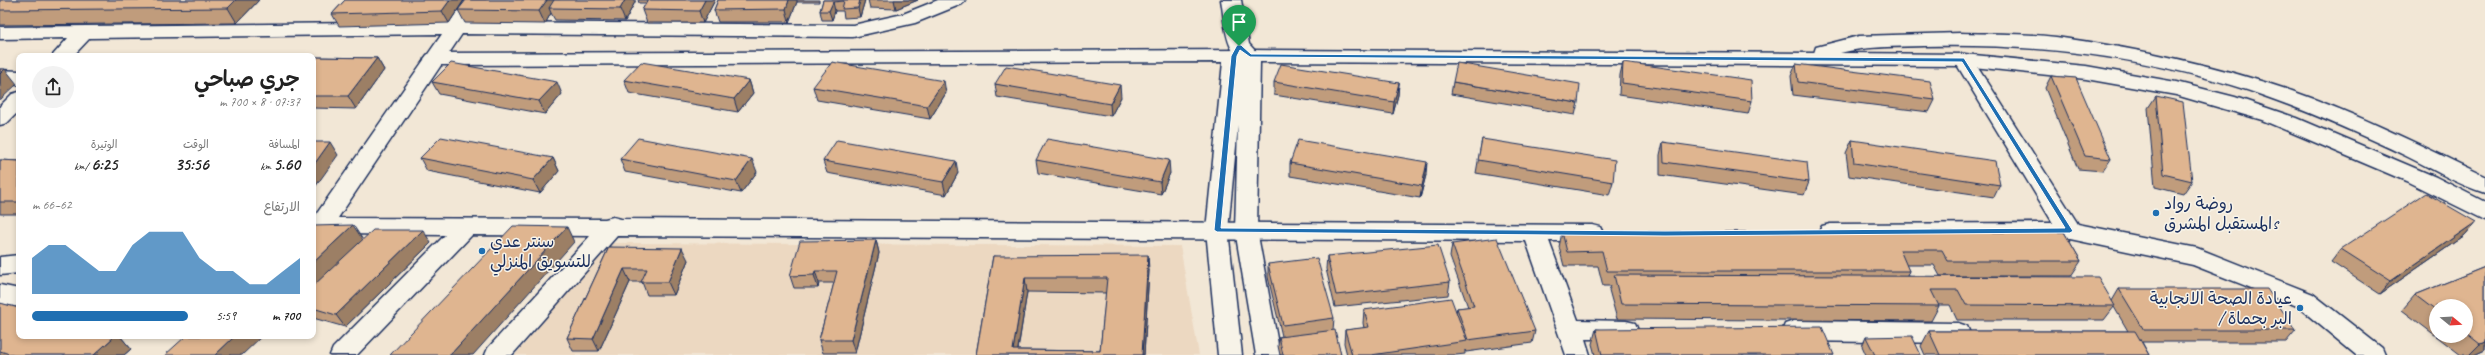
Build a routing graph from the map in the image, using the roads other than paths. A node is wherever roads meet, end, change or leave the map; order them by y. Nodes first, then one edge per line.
1 (475, 0) edge
2 (955, 0) edge
3 (1231, 0) edge
4 (718, 12) edge
5 (455, 28) junction
6 (710, 30) junction
7 (86, 32) junction
8 (0, 34) edge
9 (65, 53) edge
10 (1241, 53) junction
11 (1797, 58) junction
12 (434, 59) junction
13 (1964, 60) junction
14 (0, 77) edge
15 (16, 78) edge
16 (16, 102) edge
17 (0, 118) edge
18 (2485, 184) edge
19 (2485, 212) edge
20 (613, 225) junction
21 (467, 226) junction
22 (316, 229) edge
23 (316, 230) edge
24 (1217, 230) junction
25 (1246, 230) junction
26 (2070, 231) junction
27 (1534, 232) junction
28 (1611, 233) edge
29 (1808, 233) edge
30 (16, 264) edge
31 (0, 266) edge
32 (0, 294) edge
33 (16, 297) edge
34 (1569, 329) junction
35 (1648, 330) edge
36 (1774, 331) edge
37 (1980, 333) edge
38 (342, 355) edge
39 (497, 355) edge
40 (1230, 355) edge
41 (1268, 355) edge
42 (1578, 355) edge
43 (2373, 355) edge

1 - 5 street
2 - 6 street
3 - 10 street
4 - 6 street
5 - 6 street
5 - 7 street
5 - 12 street
7 - 8 street
7 - 9 street
10 - 11 street
10 - 12 street
10 - 24 street
10 - 25 street
11 - 13 street
11 - 18 street
12 - 22 street
13 - 19 street
13 - 26 street
14 - 15 street
16 - 17 street
20 - 21 street
20 - 24 street
20 - 39 street
21 - 23 street
21 - 38 street
24 - 25 street
24 - 40 street
25 - 27 street
25 - 41 street
26 - 29 street
26 - 43 street
27 - 28 street
27 - 34 street
30 - 31 street
32 - 33 street
34 - 35 street
34 - 42 street
36 - 37 street

